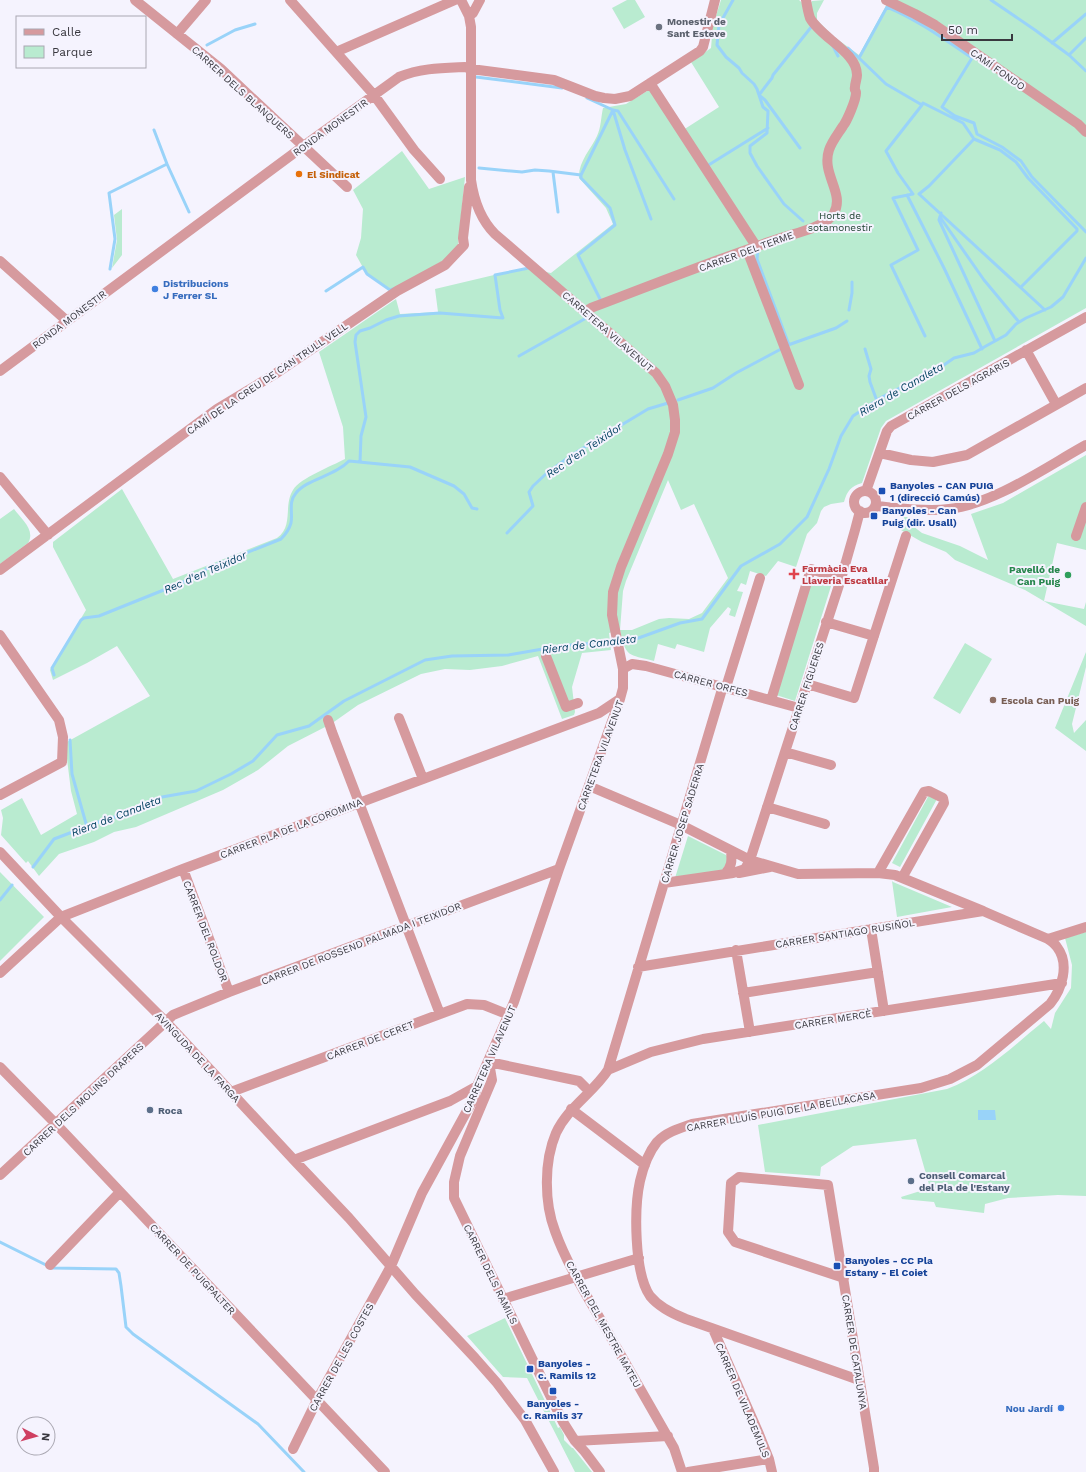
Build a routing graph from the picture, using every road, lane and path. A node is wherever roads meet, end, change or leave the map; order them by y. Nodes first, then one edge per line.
1 (135, 0) edge
2 (206, 0) edge
3 (290, 0) edge
4 (455, 0) edge
5 (461, 0) edge
6 (480, 0) edge
7 (715, 0) edge
8 (806, 0) edge
9 (886, 0) edge
10 (469, 16) junction
11 (176, 34) junction
12 (336, 52) junction
13 (471, 69) junction
14 (650, 83) junction
15 (374, 95) junction
16 (1086, 132) edge
17 (304, 146) junction
18 (440, 179) dead end
19 (471, 180) junction
20 (347, 187) dead end
21 (752, 248) junction
22 (0, 261) edge
23 (586, 311) junction
24 (1086, 317) edge
25 (67, 321) junction
26 (1026, 350) junction
27 (0, 371) edge
28 (799, 385) dead end
29 (1086, 388) edge
30 (1056, 404) junction
31 (1086, 445) edge
32 (880, 453) junction
33 (0, 477) edge
34 (866, 491) junction
35 (876, 506) junction
36 (1086, 507) edge
37 (860, 511) junction
38 (48, 535) junction
39 (906, 536) dead end
40 (1076, 536) dead end
41 (0, 570) edge
42 (760, 578) dead end
43 (841, 579) junction
44 (826, 622) junction
45 (874, 636) junction
46 (2, 642) edge
47 (546, 656) dead end
48 (623, 669) junction
49 (807, 684) junction
50 (723, 686) junction
51 (620, 699) junction
52 (771, 700) junction
53 (578, 703) dead end
54 (799, 708) junction
55 (599, 713) junction
56 (399, 718) dead end
57 (328, 720) dead end
58 (611, 725) junction
59 (785, 752) junction
60 (831, 765) dead end
61 (423, 779) junction
62 (589, 786) junction
63 (0, 795) edge
64 (360, 802) junction
65 (767, 807) junction
66 (825, 824) dead end
67 (681, 825) junction
68 (731, 851) junction
69 (0, 852) edge
70 (750, 860) junction
71 (772, 867) junction
72 (183, 869) junction
73 (559, 869) junction
74 (878, 873) junction
75 (729, 874) junction
76 (902, 878) junction
77 (664, 883) junction
78 (983, 911) junction
79 (61, 917) junction
80 (406, 926) junction
81 (1086, 927) edge
82 (871, 929) junction
83 (1048, 938) junction
84 (736, 950) junction
85 (638, 967) junction
86 (878, 972) junction
87 (0, 973) edge
88 (1062, 983) junction
89 (229, 992) junction
90 (743, 993) junction
91 (884, 1011) junction
92 (440, 1014) junction
93 (509, 1015) junction
94 (166, 1022) junction
95 (750, 1032) junction
96 (489, 1062) junction
97 (0, 1067) edge
98 (608, 1070) junction
99 (477, 1086) junction
100 (589, 1091) junction
101 (232, 1092) junction
102 (450, 1102) junction
103 (571, 1108) junction
104 (462, 1119) junction
105 (56, 1124) junction
106 (294, 1160) junction
107 (644, 1165) junction
108 (0, 1175) edge
109 (120, 1192) junction
110 (639, 1258) junction
111 (50, 1265) dead end
112 (391, 1266) junction
113 (576, 1276) junction
114 (844, 1278) junction
115 (503, 1299) junction
116 (713, 1329) junction
117 (859, 1380) junction
118 (316, 1400) junction
119 (668, 1436) junction
120 (575, 1441) junction
121 (293, 1449) dead end
122 (769, 1459) junction
123 (385, 1472) edge
124 (554, 1472) edge
125 (600, 1472) edge
126 (682, 1472) edge
127 (688, 1472) edge
128 (772, 1472) edge
129 (874, 1472) edge

1 - 11 street, CARRER DELS BLANQUERS
2 - 11 street
3 - 12 street
4 - 12 street
5 - 10 street, CARRETERA VILAVENUT
6 - 10 street
7 - 14 street, RONDA MONESTIR
8 - 21 street, CARRER DEL TERME
9 - 16 street, CAMÍ FONDO
10 - 13 street, CARRETERA VILAVENUT
11 - 17 street, CARRER DELS BLANQUERS
12 - 15 street
13 - 14 street, RONDA MONESTIR
13 - 15 street, RONDA MONESTIR
13 - 19 street, CARRETERA VILAVENUT
14 - 21 street
15 - 17 street, RONDA MONESTIR
15 - 18 street
17 - 20 street, CARRER DELS BLANQUERS
17 - 25 street, RONDA MONESTIR
19 - 23 street, CARRETERA VILAVENUT
19 - 38 street, CAMÍ DE LA CREU DE CAN TRULL VELL
21 - 23 street, CARRER DEL TERME
21 - 28 street
22 - 25 street
23 - 48 street, CARRETERA VILAVENUT
24 - 26 street, CARRER DELS AGRARIS
25 - 27 street, RONDA MONESTIR
26 - 30 street
26 - 32 street, CARRER DELS AGRARIS
29 - 30 street
30 - 32 street
31 - 35 street
32 - 34 street, CARRER DELS AGRARIS
33 - 38 street
34 - 35 street
34 - 37 street
35 - 37 street
36 - 40 street
37 - 43 street, CARRER FIGUERES
38 - 41 street, CAMÍ DE LA CREU DE CAN TRULL VELL
39 - 45 street
42 - 50 street, CARRER JOSEP SADERRA
43 - 44 street, CARRER FIGUERES
43 - 52 street
44 - 45 street
44 - 49 street, CARRER FIGUERES
45 - 49 street
46 - 63 street
47 - 53 street
48 - 50 street, CARRER ORFES
48 - 51 street, CARRETERA VILAVENUT
49 - 54 street, CARRER FIGUERES
50 - 52 street, CARRER ORFES
50 - 67 street, CARRER JOSEP SADERRA
51 - 55 street, CARRER PLA DE LA COROMINA
51 - 58 street, CARRETERA VILAVENUT
52 - 54 street, CARRER ORFES
54 - 59 street, CARRER FIGUERES
55 - 58 street
55 - 61 street, CARRER PLA DE LA COROMINA
56 - 61 street
57 - 64 street
58 - 62 street, CARRETERA VILAVENUT
59 - 60 street
59 - 65 street, CARRER FIGUERES
61 - 64 street, CARRER PLA DE LA COROMINA
62 - 67 street
62 - 73 street, CARRETERA VILAVENUT
64 - 72 street, CARRER PLA DE LA COROMINA
64 - 80 street
65 - 66 street
65 - 70 street, CARRER FIGUERES
67 - 68 street
67 - 77 street, CARRER JOSEP SADERRA
68 - 70 street
68 - 75 street
69 - 79 street, AVINGUDA DE LA FARGA
70 - 71 street
70 - 75 street
71 - 74 street
71 - 75 street
72 - 79 street, CARRER PLA DE LA COROMINA
72 - 89 street, CARRER DEL ROLDOR
73 - 80 street, CARRER DE ROSSEND PALMADA I TEIXIDOR
73 - 93 street, CARRETERA VILAVENUT
74 - 76 street
74 - 76 street
75 - 77 street
76 - 78 street
77 - 85 street, CARRER JOSEP SADERRA
78 - 82 street, CARRER SANTIAGO RUSIÑOL
78 - 83 street
79 - 87 street, CARRER PLA DE LA COROMINA
79 - 94 street, AVINGUDA DE LA FARGA
80 - 89 street, CARRER DE ROSSEND PALMADA I TEIXIDOR
80 - 92 street
81 - 83 street
82 - 84 street, CARRER SANTIAGO RUSIÑOL
82 - 86 street
83 - 88 street, CARRER LLUÍS PUIG DE LA BELLACASA
84 - 85 street, CARRER SANTIAGO RUSIÑOL
84 - 90 street
85 - 98 street, CARRER JOSEP SADERRA
86 - 90 street
86 - 91 street
88 - 91 street, CARRER MERCÈ
88 - 107 street, CARRER LLUÍS PUIG DE LA BELLACASA
89 - 94 street, CARRER DE ROSSEND PALMADA I TEIXIDOR
90 - 95 street
91 - 95 street, CARRER MERCÈ
92 - 93 street, CARRER DE CERET
92 - 101 street, CARRER DE CERET
93 - 96 street, CARRETERA VILAVENUT
94 - 101 street, AVINGUDA DE LA FARGA
94 - 105 street, CARRER DELS MOLINS DRAPERS
95 - 98 street, CARRER MERCÈ
96 - 99 street, CARRETERA VILAVENUT
96 - 100 street
96 - 115 street, CARRER DELS RAMILS
97 - 105 street, CARRER DE PUIGPALTER
98 - 100 street, CARRER DEL MESTRE MATEU
99 - 102 street
99 - 104 street, CARRETERA VILAVENUT
100 - 103 street, CARRER DEL MESTRE MATEU
101 - 106 street, AVINGUDA DE LA FARGA
102 - 104 street
102 - 106 street
103 - 107 street
103 - 113 street, CARRER DEL MESTRE MATEU
104 - 112 street, CARRETERA VILAVENUT
105 - 108 street, CARRER DELS MOLINS DRAPERS
105 - 109 street, CARRER DE PUIGPALTER
106 - 112 street, AVINGUDA DE LA FARGA
107 - 110 street, CARRER LLUÍS PUIG DE LA BELLACASA
109 - 111 street
109 - 118 street, CARRER DE PUIGPALTER
110 - 113 street
110 - 116 street, CARRER LLUÍS PUIG DE LA BELLACASA
112 - 118 street, CARRER DE LES COSTES
112 - 124 street
113 - 115 street
113 - 119 street, CARRER DEL MESTRE MATEU
114 - 114 street, CARRER DE CATALUNYA
114 - 117 street, CARRER DE CATALUNYA
115 - 120 street, CARRER DELS RAMILS
116 - 117 street, CARRER LLUÍS PUIG DE LA BELLACASA
116 - 122 street, CARRER DE VILADEMULS
117 - 129 street, CARRER DE CATALUNYA
118 - 121 street, CARRER DE LES COSTES
118 - 123 street, CARRER DE PUIGPALTER
119 - 120 street
119 - 126 street, CARRER DEL MESTRE MATEU
120 - 125 street, CARRER DELS RAMILS
122 - 127 street
122 - 128 street, CARRER DE VILADEMULS

